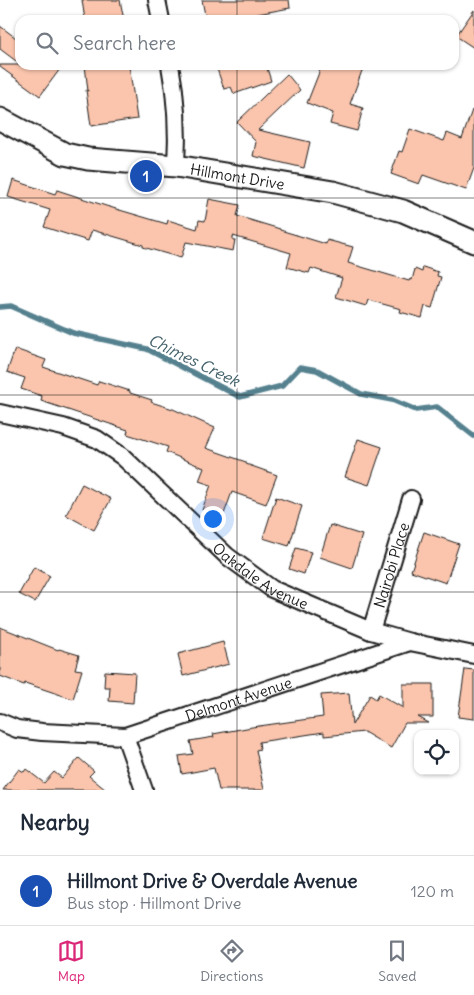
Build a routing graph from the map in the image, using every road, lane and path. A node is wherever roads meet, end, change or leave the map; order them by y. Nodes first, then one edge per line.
1 (157, 0) edge
2 (160, 15) edge
3 (171, 70) edge
4 (0, 119) edge
5 (176, 166) junction
6 (474, 242) edge
7 (0, 413) edge
8 (411, 499) dead end
9 (371, 631) junction
10 (410, 642) junction
11 (474, 655) edge
12 (0, 722) edge
13 (125, 736) junction
14 (144, 790) edge

1 - 2 street
3 - 5 street
4 - 5 street, Hillmont Drive
5 - 6 street, Hillmont Drive
7 - 9 street, Oakdale Avenue
8 - 9 street, Nairobi Place
9 - 10 street, Oakdale Avenue
10 - 11 street, Delmont Avenue
10 - 13 street, Delmont Avenue
12 - 13 street, Delmont Avenue
13 - 14 street

